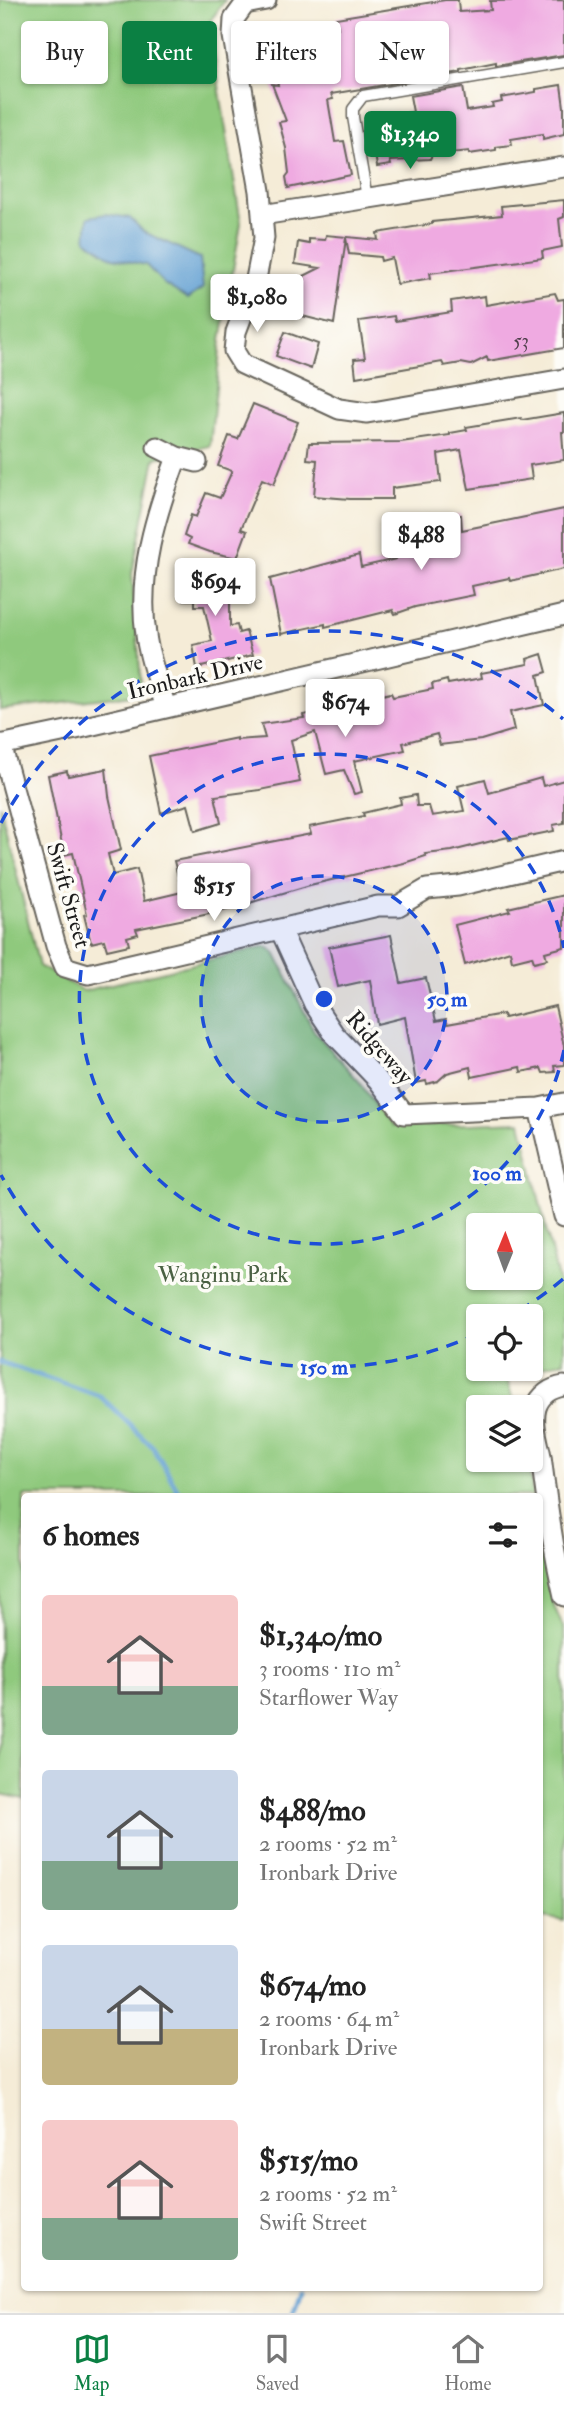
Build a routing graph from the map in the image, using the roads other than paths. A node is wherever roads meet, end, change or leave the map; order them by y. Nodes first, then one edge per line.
1 (266, 0) edge
2 (564, 62) edge
3 (564, 167) edge
4 (367, 198) junction
5 (262, 215) junction
6 (564, 379) edge
7 (157, 447) dead end
8 (177, 457) junction
9 (197, 462) dead end
10 (564, 615) edge
11 (166, 708) junction
12 (1, 745) edge
13 (564, 861) edge
14 (280, 929) junction
15 (564, 1103) edge
16 (539, 1108) junction
17 (564, 1216) edge
18 (564, 1386) edge
19 (564, 1596) edge

1 - 5 street
2 - 4 lane
3 - 4 street
4 - 5 street
5 - 6 street
7 - 8 street
8 - 9 street
8 - 11 street
10 - 11 street, Ironbark Drive
11 - 12 street, Ironbark Drive
12 - 14 street, Swift Street
13 - 14 street, Swift Street
14 - 16 street, Ridgeway
15 - 16 street
16 - 17 street
18 - 19 street

